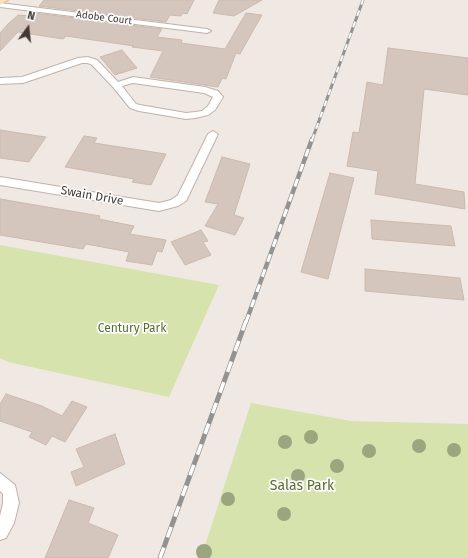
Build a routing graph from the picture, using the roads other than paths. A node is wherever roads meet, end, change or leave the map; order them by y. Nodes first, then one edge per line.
1 (3, 0) edge
2 (0, 2) edge
3 (0, 6) edge
4 (207, 31) dead end
5 (0, 81) edge
6 (116, 85) junction
7 (214, 134) dead end
8 (0, 181) edge
9 (0, 481) edge
10 (0, 532) edge

1 - 2 street
3 - 4 street, Adobe Court
5 - 6 street
6 - 6 street
7 - 8 street, Swain Drive
9 - 10 street

